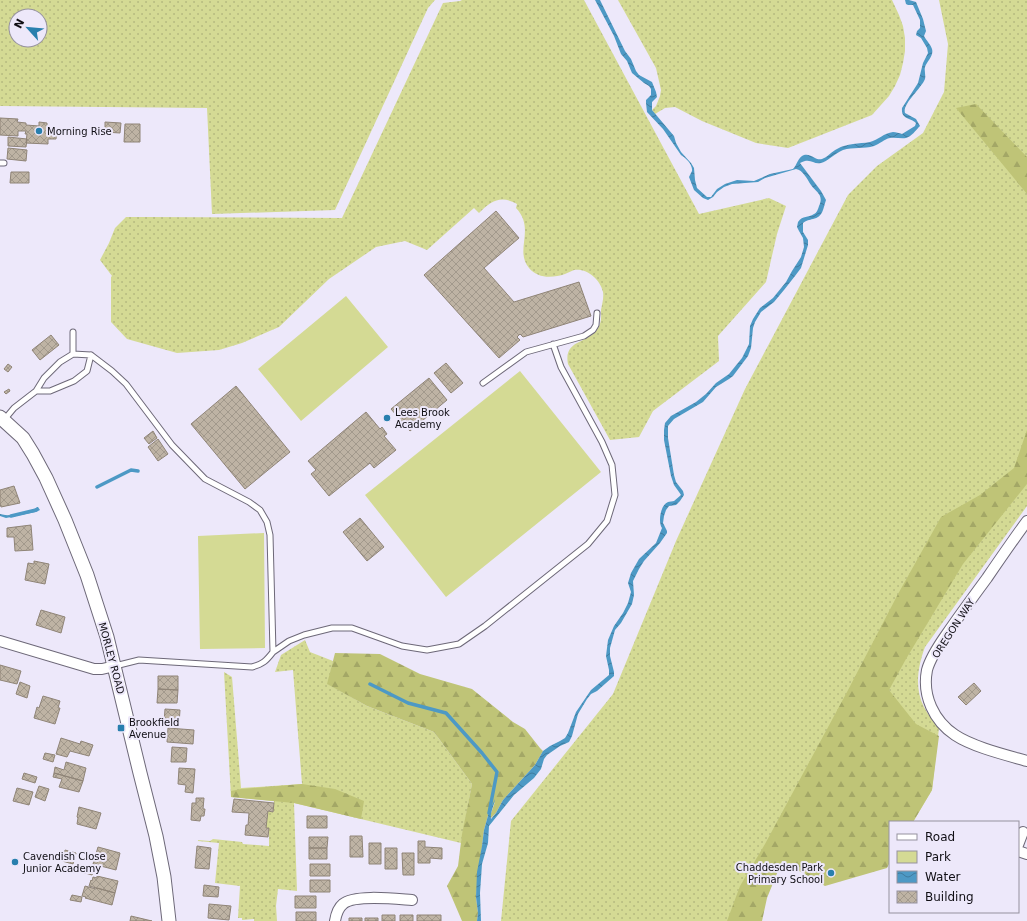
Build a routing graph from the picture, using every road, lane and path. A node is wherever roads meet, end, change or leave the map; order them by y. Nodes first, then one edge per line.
1 (598, 313) dead end
2 (73, 332) dead end
3 (553, 344) junction
4 (74, 354) junction
5 (91, 356) junction
6 (483, 383) dead end
7 (36, 391) junction
8 (2, 419) edge
9 (1027, 521) edge
10 (0, 641) edge
11 (273, 652) junction
12 (115, 666) junction
13 (1027, 761) edge
14 (1023, 832) dead end
15 (1019, 842) edge
16 (412, 900) dead end
17 (168, 921) edge
18 (335, 921) edge

1 - 3 lane
2 - 4 lane
3 - 6 lane
3 - 11 lane
4 - 5 lane
4 - 7 lane
5 - 7 lane
5 - 11 lane
7 - 8 lane
8 - 12 street, MORLEY ROAD
9 - 13 street, OREGON WAY
10 - 12 street
11 - 12 lane
12 - 17 street, MORLEY ROAD
14 - 15 street
16 - 18 street

